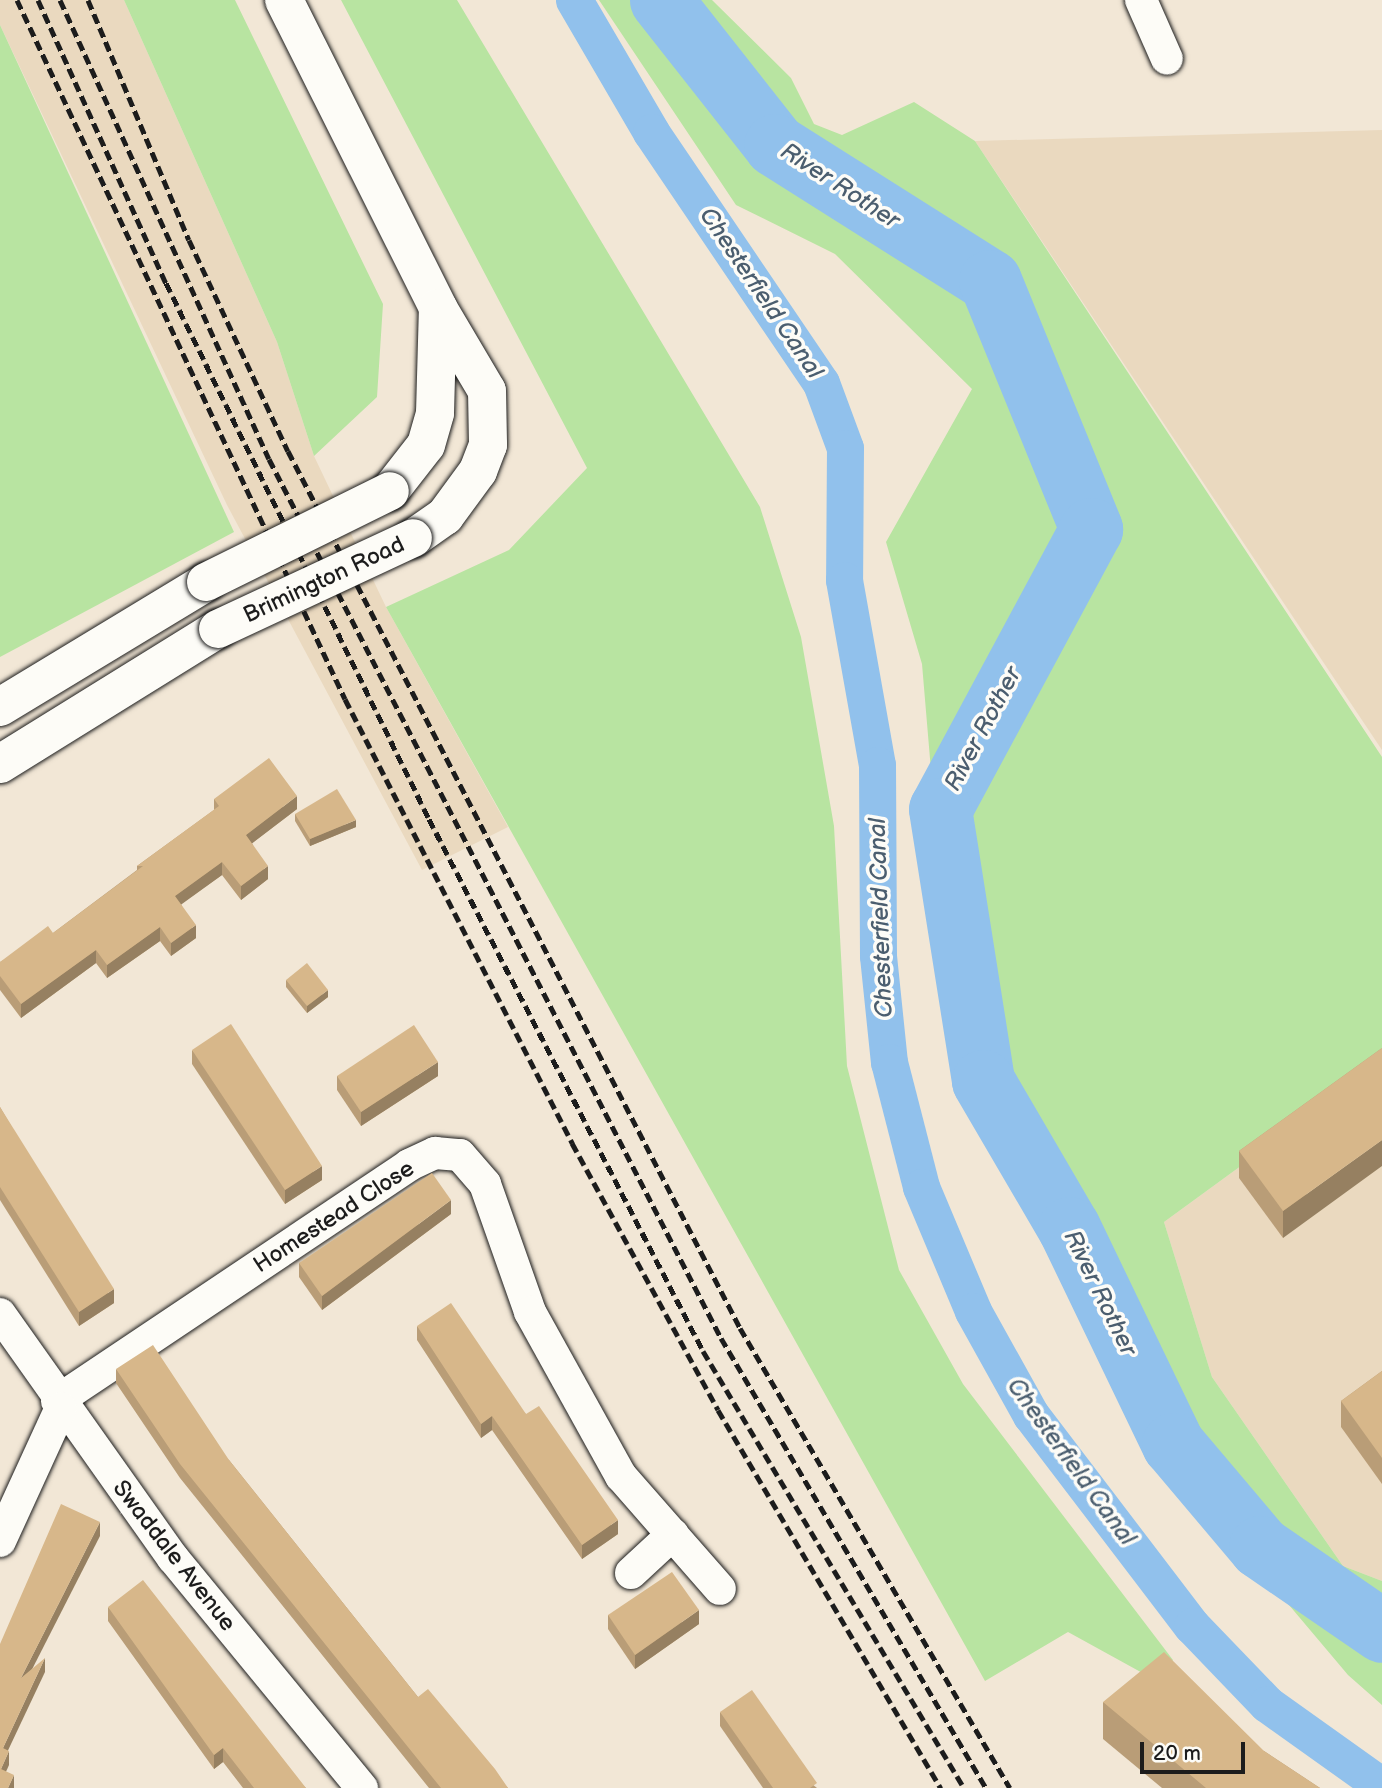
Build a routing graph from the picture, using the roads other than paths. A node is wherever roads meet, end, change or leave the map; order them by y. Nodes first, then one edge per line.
1 (284, 0) edge
2 (1141, 0) edge
3 (1167, 59) dead end
4 (438, 308) junction
5 (0, 707) edge
6 (0, 764) edge
7 (0, 1314) edge
8 (59, 1405) junction
9 (673, 1534) junction
10 (0, 1541) edge
11 (631, 1573) dead end
12 (720, 1589) dead end
13 (362, 1788) edge

1 - 4 main road, Brimington Road
2 - 3 street
4 - 5 main road, Brimington Road, bridge
4 - 6 main road, Brimington Road, bridge
7 - 8 street, Swaddale Avenue
8 - 9 street, Homestead Close
8 - 10 street
8 - 13 street, Swaddale Avenue
9 - 11 street
9 - 12 street, Homestead Close

